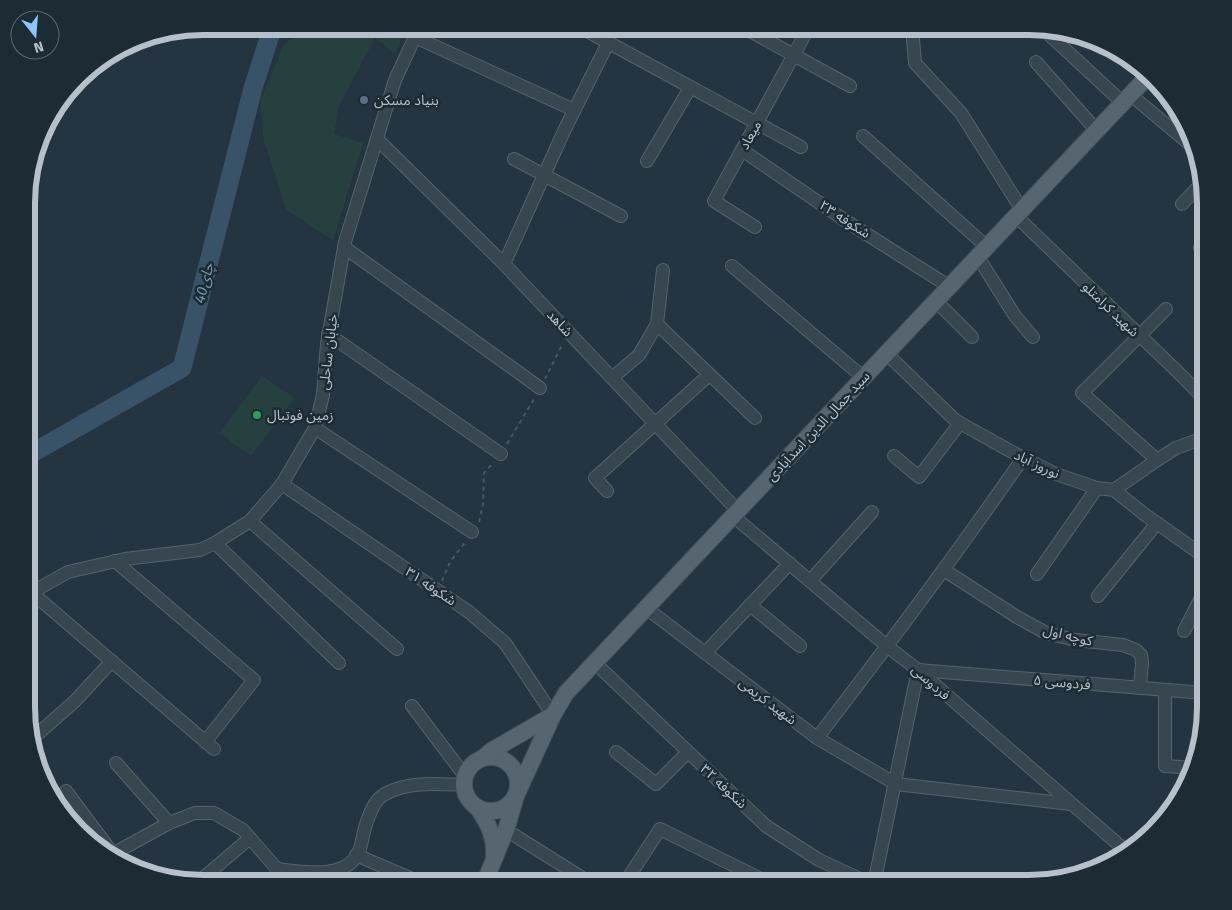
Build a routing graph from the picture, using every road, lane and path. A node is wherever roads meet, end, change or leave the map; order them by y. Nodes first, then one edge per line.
1 (416, 35) edge
2 (423, 35) edge
3 (594, 35) edge
4 (758, 35) edge
5 (804, 35) edge
6 (913, 35) edge
7 (1054, 37) edge
8 (608, 43) junction
9 (794, 54) junction
10 (1036, 62) dead end
11 (1144, 81) edge
12 (850, 86) dead end
13 (690, 88) junction
14 (1127, 99) junction
15 (574, 110) junction
16 (756, 124) junction
17 (1097, 130) junction
18 (862, 136) dead end
19 (377, 139) junction
20 (1185, 141) edge
21 (801, 147) dead end
22 (742, 150) junction
23 (514, 159) dead end
24 (647, 161) dead end
25 (544, 175) junction
26 (1197, 189) edge
27 (1182, 204) dead end
28 (1019, 213) junction
29 (621, 216) dead end
30 (755, 227) dead end
31 (344, 247) junction
32 (982, 252) junction
33 (504, 264) junction
34 (732, 266) dead end
35 (663, 270) dead end
36 (950, 287) junction
37 (936, 301) junction
38 (1166, 309) dead end
39 (657, 324) junction
40 (328, 334) junction
41 (1139, 335) junction
42 (972, 337) dead end
43 (1033, 337) dead end
44 (887, 354) junction
45 (709, 375) junction
46 (612, 378) junction
47 (864, 378) junction
48 (540, 388) dead end
49 (1197, 389) edge
50 (755, 418) dead end
51 (960, 423) junction
52 (656, 424) junction
53 (315, 428) junction
54 (1197, 443) edge
55 (501, 454) dead end
56 (894, 456) dead end
57 (1024, 458) junction
58 (1157, 460) junction
59 (282, 484) junction
60 (1097, 488) junction
61 (1114, 490) junction
62 (606, 491) dead end
63 (872, 512) dead end
64 (736, 514) junction
65 (250, 521) junction
66 (1157, 523) junction
67 (472, 532) dead end
68 (215, 543) junction
69 (1197, 551) edge
70 (115, 561) junction
71 (790, 563) junction
72 (944, 570) junction
73 (1037, 574) dead end
74 (810, 581) junction
75 (35, 591) edge
76 (1098, 596) dead end
77 (35, 599) edge
78 (750, 605) junction
79 (1197, 607) edge
80 (646, 608) junction
81 (1184, 631) dead end
82 (800, 646) dead end
83 (888, 647) junction
84 (396, 649) dead end
85 (705, 653) junction
86 (112, 662) junction
87 (339, 663) dead end
88 (595, 663) junction
89 (918, 670) junction
90 (1140, 688) junction
91 (1165, 690) junction
92 (1197, 692) edge
93 (412, 706) dead end
94 (553, 715) junction
95 (37, 734) edge
96 (817, 738) junction
97 (616, 752) dead end
98 (688, 752) junction
99 (483, 758) junction
100 (116, 763) dead end
101 (1185, 767) edge
102 (465, 781) junction
103 (896, 784) junction
104 (66, 791) dead end
105 (516, 796) junction
106 (1072, 804) junction
107 (477, 807) junction
108 (169, 823) junction
109 (506, 830) junction
110 (250, 838) junction
111 (101, 840) edge
112 (1122, 847) edge
113 (118, 852) edge
114 (356, 856) junction
115 (494, 858) junction
116 (277, 869) junction
117 (206, 875) edge
118 (275, 875) edge
119 (283, 875) edge
120 (403, 875) edge
121 (487, 875) edge
122 (578, 875) edge
123 (630, 875) edge
124 (753, 875) edge
125 (852, 875) edge
126 (874, 875) edge

1 - 19 street, خیابان ساحلی
2 - 15 street
3 - 8 street
4 - 9 street
5 - 9 street, میعاد
6 - 28 street, شهید کرامتلو
7 - 14 street
8 - 13 street
8 - 15 street
9 - 12 street
9 - 16 street, میعاد
10 - 17 street
11 - 14 main road, سید جمال الدین اسدآبادی
13 - 16 street
13 - 24 street
14 - 17 main road, سید جمال الدین اسدآبادی
14 - 20 street
15 - 25 street
16 - 21 street
16 - 22 street, میعاد
17 - 28 main road, سید جمال الدین اسدآبادی
18 - 32 street
19 - 31 street, خیابان ساحلی
19 - 33 street, شاهد
22 - 30 street, میعاد
22 - 36 street, شکوفه ۲۳
23 - 25 street
25 - 29 street
25 - 33 street
26 - 27 street
28 - 32 main road, سید جمال الدین اسدآبادی
28 - 41 street, شهید کرامتلو
31 - 40 street, خیابان ساحلی
31 - 48 street
32 - 36 main road, سید جمال الدین اسدآبادی
32 - 43 street
33 - 46 street, شاهد
34 - 47 street
35 - 39 street
36 - 37 main road, سید جمال الدین اسدآبادی
37 - 42 street
37 - 44 main road, سید جمال الدین اسدآبادی
38 - 41 street
39 - 45 street
39 - 46 street
40 - 53 street, خیابان ساحلی
40 - 55 street
41 - 49 street, شهید کرامتلو
41 - 58 street
44 - 47 main road, سید جمال الدین اسدآبادی
44 - 51 street, نوروز آباد
45 - 50 street
45 - 52 street
46 - 52 street, شاهد
47 - 64 main road, سید جمال الدین اسدآبادی
51 - 56 street
51 - 57 street, نوروز آباد
52 - 62 street
52 - 64 street, شاهد
53 - 59 street, خیابان ساحلی
53 - 67 street
54 - 58 street
57 - 60 street, نوروز آباد
57 - 72 street
58 - 61 street
59 - 65 street, خیابان ساحلی
59 - 94 street, شکوفه ۳۱
60 - 61 street, نوروز آباد
60 - 73 street
61 - 66 street
63 - 74 street
64 - 71 street, فردوسی
64 - 80 main road, سید جمال الدین اسدآبادی
65 - 68 street, خیابان ساحلی
65 - 84 street
66 - 69 street
66 - 76 street
68 - 70 street, خیابان ساحلی
68 - 87 street
70 - 75 street, خیابان ساحلی
70 - 86 street
71 - 74 street, فردوسی
71 - 78 street
72 - 83 street
72 - 90 street, کوچه اول
74 - 83 street, فردوسی
77 - 86 street
78 - 82 street
78 - 85 street
79 - 81 street
80 - 85 street, شهید کریمی
80 - 88 main road, سید جمال الدین اسدآبادی
83 - 89 street, فردوسی
83 - 96 street
85 - 96 street, شهید کریمی
86 - 95 street
88 - 94 main road, سید جمال الدین اسدآبادی
88 - 98 street, شکوفه ۳۲
89 - 90 street, فردوسی ۵
89 - 103 street
89 - 106 street, فردوسی
90 - 91 street, فردوسی ۵
91 - 92 street, فردوسی ۵
91 - 101 street
93 - 102 street
94 - 99 main road
94 - 105 main road, سید جمال الدین اسدآبادی
96 - 103 street, شهید کریمی
97 - 98 street
98 - 125 street, شکوفه ۳۲
99 - 102 main road
99 - 105 main road
100 - 108 street
102 - 107 main road
102 - 114 street
103 - 106 street
103 - 126 street
104 - 111 street
105 - 107 main road
105 - 109 main road
106 - 112 street, فردوسی
107 - 115 main road
108 - 110 street
108 - 113 street
109 - 115 main road
109 - 122 street
110 - 116 street
110 - 117 street
114 - 116 street
114 - 120 street
115 - 121 main road
116 - 118 street
116 - 119 street
123 - 124 street

